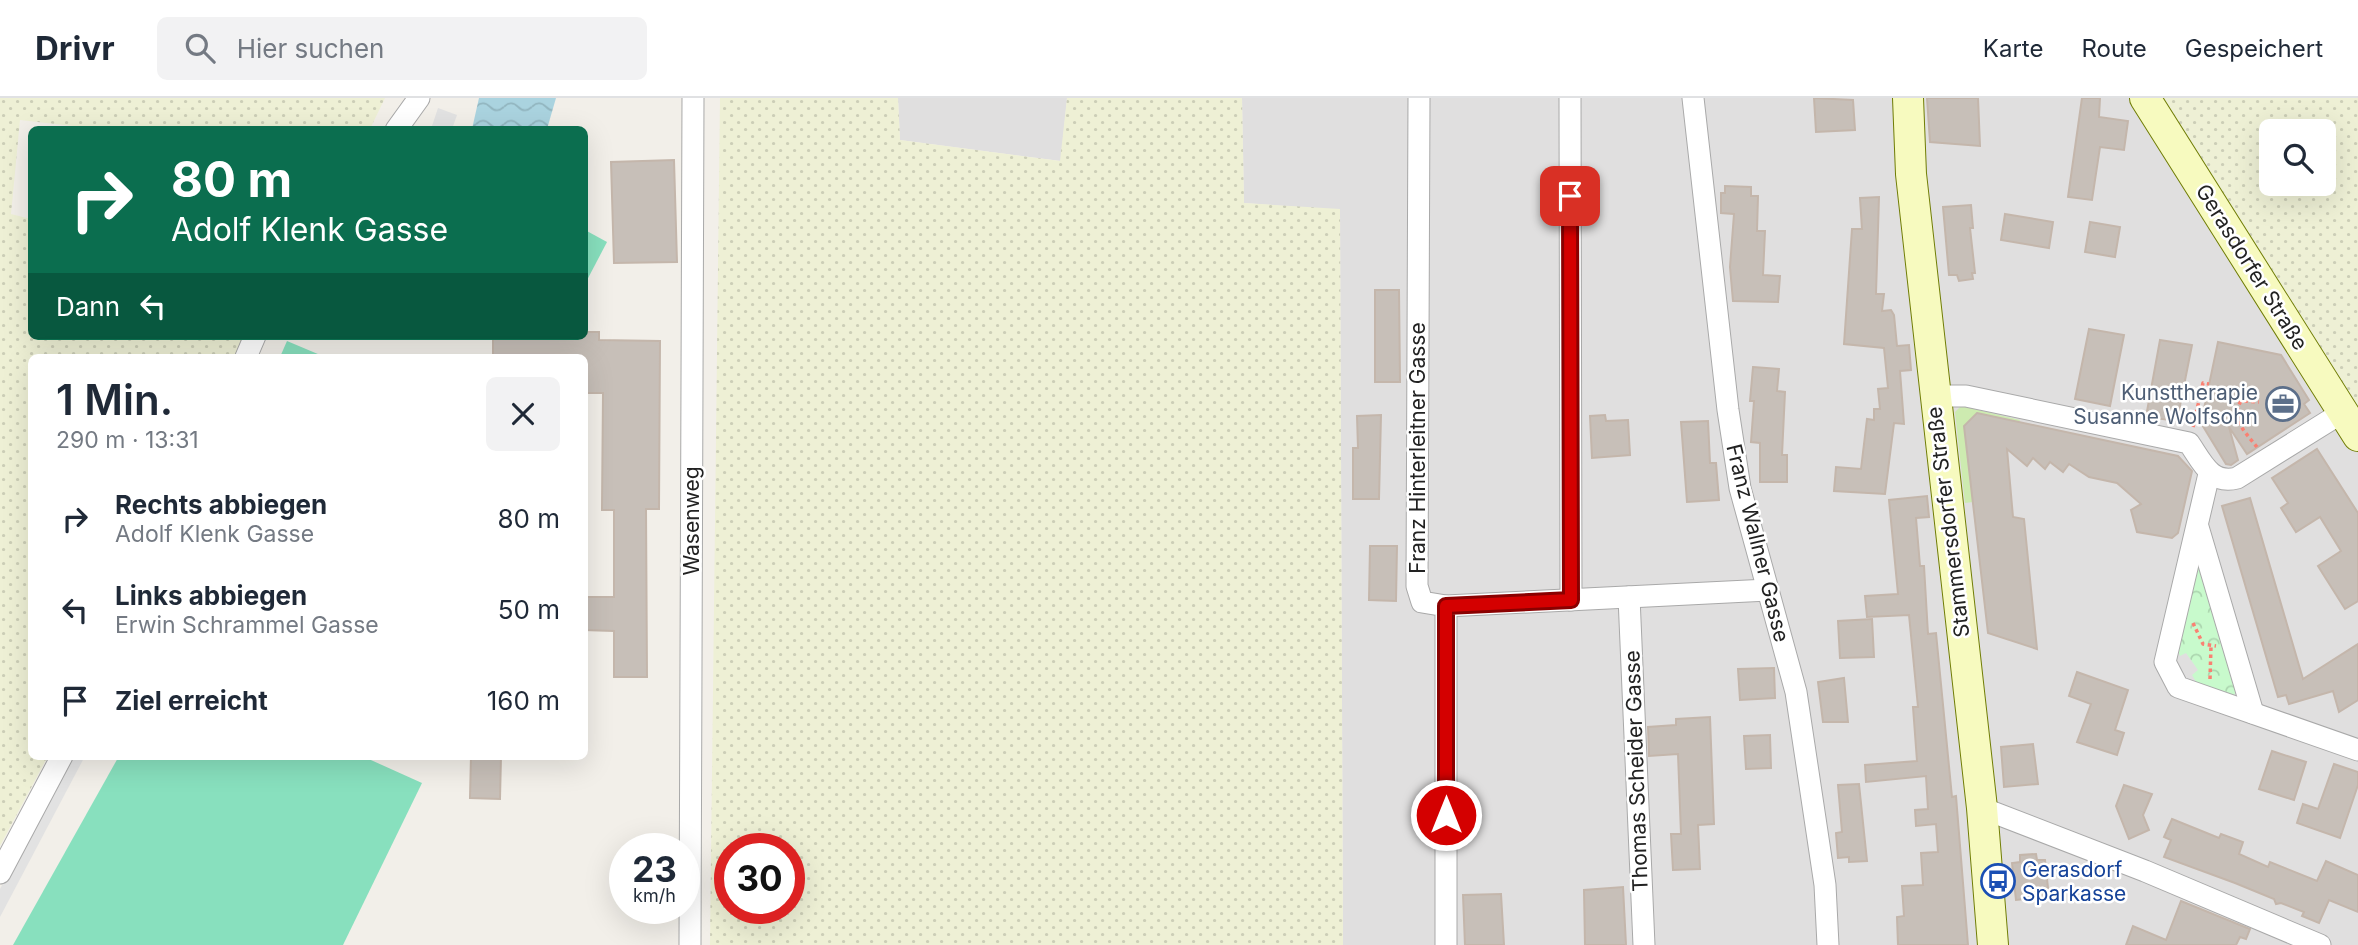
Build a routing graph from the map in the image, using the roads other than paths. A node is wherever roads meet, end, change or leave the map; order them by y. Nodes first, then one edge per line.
1 (419, 98) edge
2 (694, 98) edge
3 (1419, 98) edge
4 (1570, 98) edge
5 (1693, 98) edge
6 (1908, 98) edge
7 (2146, 98) edge
8 (399, 126) edge
9 (1934, 396) junction
10 (2351, 424) edge
11 (2209, 474) junction
12 (2197, 524) junction
13 (1768, 590) junction
14 (1629, 597) junction
15 (1571, 600) junction
16 (1446, 606) junction
17 (2253, 713) junction
18 (2358, 750) edge
19 (60, 760) edge
20 (1982, 808) junction
21 (0, 873) edge
22 (690, 945) edge
23 (1446, 945) edge
24 (1644, 945) edge
25 (1828, 945) edge
26 (1993, 945) edge
27 (2320, 945) edge

1 - 8 street
2 - 22 street, Wasenweg
3 - 16 street, Franz Hinterleitner Gasse
4 - 15 street
5 - 13 street, Franz Wallner Gasse
6 - 9 main road, Stammersdorfer Straße
7 - 10 main road, Gerasdorfer Straße
9 - 11 street
9 - 20 main road, Stammersdorfer Straße
10 - 11 street
11 - 12 street
12 - 17 street
12 - 17 street
13 - 14 street
13 - 25 street, Franz Wallner Gasse
14 - 15 street
14 - 24 street, Thomas Scheider Gasse
15 - 16 street
16 - 23 street
17 - 18 street
19 - 21 street
20 - 26 main road, Stammersdorfer Straße
20 - 27 street

